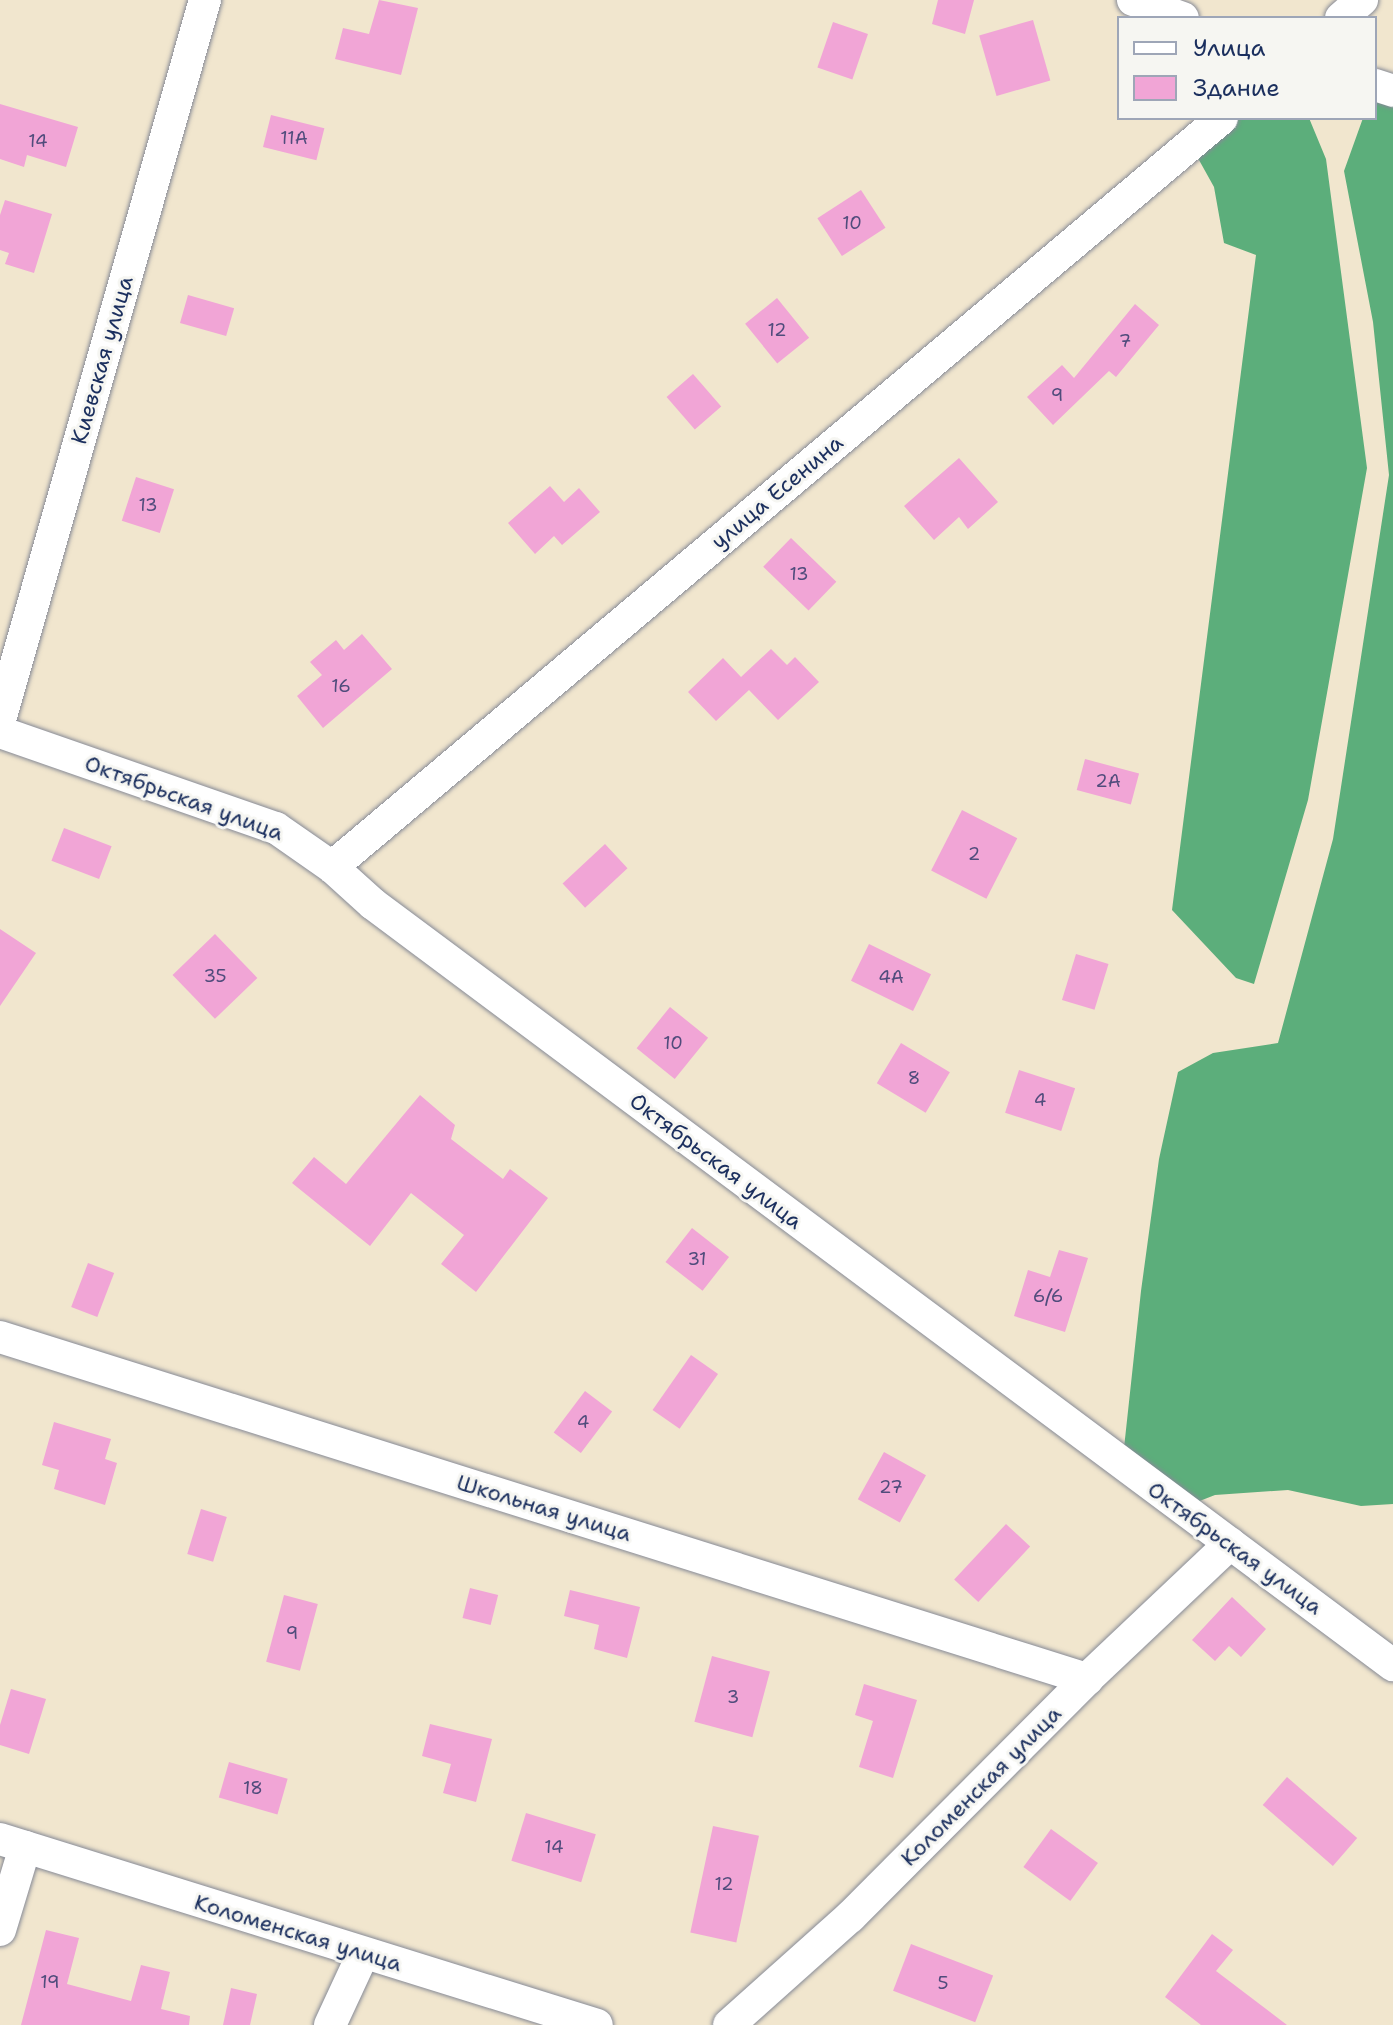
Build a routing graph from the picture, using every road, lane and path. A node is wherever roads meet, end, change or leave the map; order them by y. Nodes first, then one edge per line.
1 (205, 0) edge
2 (1133, 0) edge
3 (1362, 0) edge
4 (1177, 16) edge
5 (1343, 16) edge
6 (1220, 120) edge
7 (0, 720) edge
8 (0, 732) edge
9 (332, 867) junction
10 (0, 1337) edge
11 (1230, 1544) junction
12 (1393, 1665) edge
13 (1087, 1679) junction
14 (13, 1843) edge
15 (0, 1930) edge
16 (363, 1954) junction
17 (330, 2025) edge
18 (597, 2025) edge
19 (729, 2025) edge

1 - 7 street, Киевская улица
2 - 4 street
3 - 5 street
6 - 9 street, улица Есенина
8 - 9 street, Октябрьская улица
9 - 11 street, Октябрьская улица
10 - 13 street, Школьная улица
11 - 12 street, Октябрьская улица
11 - 13 street, Коломенская улица
13 - 19 street, Коломенская улица
14 - 15 street
14 - 16 street, Коломенская улица
16 - 17 street
16 - 18 street, Коломенская улица

